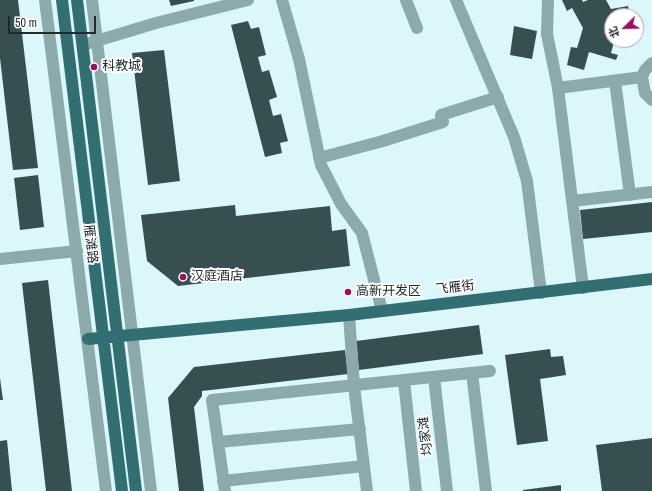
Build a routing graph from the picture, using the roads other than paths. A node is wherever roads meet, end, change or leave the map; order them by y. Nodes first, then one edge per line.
1 (45, 0) edge
2 (62, 0) edge
3 (78, 0) edge
4 (92, 0) edge
5 (248, 0) edge
6 (282, 0) edge
7 (406, 0) edge
8 (456, 0) edge
9 (548, 0) edge
10 (417, 28) dead end
11 (97, 41) junction
12 (83, 45) junction
13 (652, 63) edge
14 (642, 77) junction
15 (615, 81) junction
16 (558, 88) junction
17 (498, 97) junction
18 (652, 100) edge
19 (320, 158) junction
20 (652, 192) edge
21 (630, 195) junction
22 (572, 201) junction
23 (77, 251) junction
24 (0, 258) edge
25 (652, 279) edge
26 (583, 288) junction
27 (541, 293) junction
28 (382, 311) junction
29 (349, 315) junction
30 (132, 335) junction
31 (118, 337) junction
32 (104, 338) junction
33 (88, 339) junction
34 (490, 371) dead end
35 (472, 373) junction
36 (434, 377) junction
37 (404, 380) junction
38 (354, 386) junction
39 (360, 429) junction
40 (218, 442) junction
41 (364, 466) junction
42 (224, 486) edge
43 (106, 491) edge
44 (122, 491) edge
45 (136, 491) edge
46 (151, 491) edge
47 (367, 491) edge
48 (416, 491) edge
49 (446, 491) edge
50 (486, 491) edge

1 - 23 street, 雁滩路
2 - 32 main road, 雁滩路
3 - 12 main road, 雁滩路
4 - 11 street
5 - 11 street
6 - 19 street
7 - 10 street
8 - 17 street
9 - 16 street
11 - 12 street
11 - 30 street
12 - 31 main road, 雁滩路
13 - 14 street
14 - 15 street
14 - 18 street
15 - 16 street
15 - 21 street
16 - 22 street
17 - 19 street
17 - 27 street
19 - 28 street
20 - 21 street
21 - 22 street
22 - 26 street
23 - 24 street
23 - 33 street, 雁滩路
25 - 26 main road, 飞雁街
26 - 27 main road, 飞雁街
27 - 28 main road, 飞雁街
28 - 29 main road, 飞雁街
29 - 30 main road, 飞雁街
29 - 38 street
30 - 31 main road, 飞雁街
30 - 46 street
31 - 32 main road, 飞雁街
31 - 45 main road, 雁滩路
32 - 33 main road, 飞雁街
32 - 44 main road, 雁滩路
33 - 43 street, 雁滩路
34 - 35 street
35 - 36 street
35 - 50 street
36 - 37 street
36 - 49 street, 均家滩
37 - 38 street
37 - 48 street
38 - 39 street
38 - 40 street
39 - 40 street
39 - 41 street
40 - 42 street
41 - 42 street
41 - 47 street

